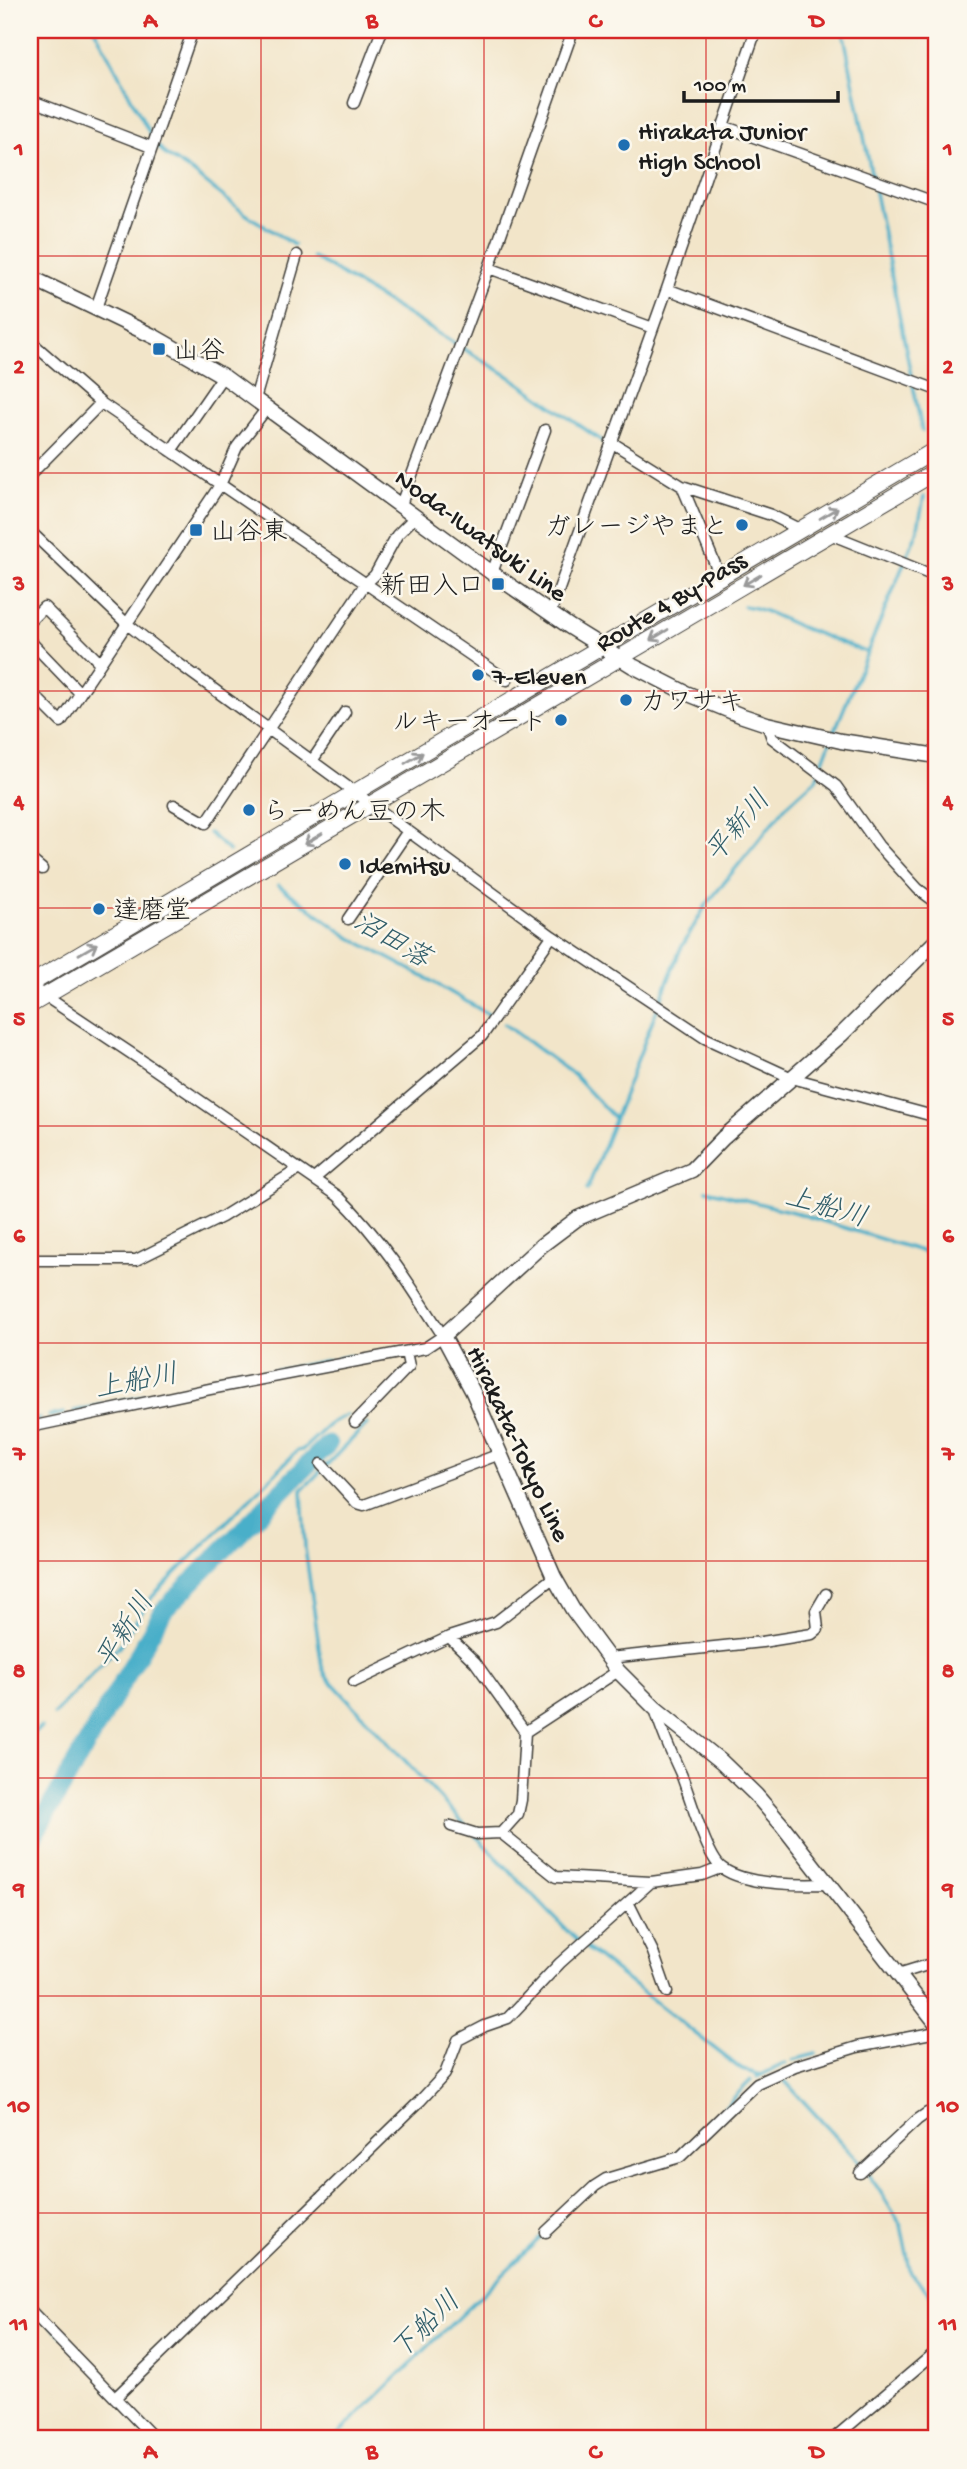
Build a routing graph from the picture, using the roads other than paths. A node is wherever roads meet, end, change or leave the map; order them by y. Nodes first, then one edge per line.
1 (193, 30) edge
2 (382, 30) edge
3 (573, 30) edge
4 (756, 30) edge
5 (30, 100) edge
6 (354, 103) dead end
7 (723, 126) junction
8 (151, 147) junction
9 (937, 202) edge
10 (298, 255) dead end
11 (489, 268) junction
12 (30, 277) edge
13 (667, 289) junction
14 (96, 308) junction
15 (653, 328) junction
16 (30, 341) edge
17 (223, 376) junction
18 (937, 390) edge
19 (101, 403) junction
20 (261, 403) junction
21 (545, 429) dead end
22 (611, 442) junction
23 (937, 449) edge
24 (171, 451) junction
25 (937, 471) edge
26 (30, 475) edge
27 (220, 485) junction
28 (682, 486) junction
29 (400, 507) junction
30 (415, 517) junction
31 (801, 530) junction
32 (30, 531) edge
33 (830, 534) junction
34 (492, 573) junction
35 (720, 576) junction
36 (937, 577) edge
37 (365, 583) junction
38 (550, 614) junction
39 (30, 621) edge
40 (127, 624) junction
41 (30, 641) edge
42 (602, 648) junction
43 (620, 658) junction
44 (100, 663) junction
45 (507, 680) dead end
46 (30, 691) edge
47 (80, 693) junction
48 (345, 712) dead end
49 (767, 724) junction
50 (269, 730) junction
51 (937, 756) edge
52 (312, 761) junction
53 (355, 793) junction
54 (372, 804) junction
55 (174, 805) dead end
56 (408, 831) junction
57 (30, 859) edge
58 (42, 869) dead end
59 (937, 903) edge
60 (348, 919) dead end
61 (552, 936) junction
62 (937, 940) edge
63 (30, 985) edge
64 (45, 996) junction
65 (30, 1005) edge
66 (792, 1078) junction
67 (937, 1117) edge
68 (299, 1169) junction
69 (314, 1179) junction
70 (30, 1260) edge
71 (443, 1336) junction
72 (406, 1352) junction
73 (355, 1422) dead end
74 (30, 1427) edge
75 (500, 1454) junction
76 (321, 1464) dead end
77 (554, 1577) junction
78 (826, 1594) dead end
79 (449, 1637) junction
80 (609, 1658) junction
81 (618, 1671) junction
82 (354, 1682) dead end
83 (655, 1709) junction
84 (525, 1731) junction
85 (451, 1826) dead end
86 (501, 1833) junction
87 (720, 1868) junction
88 (652, 1882) junction
89 (828, 1884) junction
90 (629, 1905) junction
91 (937, 1962) edge
92 (898, 1974) junction
93 (667, 1992) dead end
94 (937, 2024) edge
95 (937, 2032) edge
96 (937, 2113) edge
97 (860, 2173) dead end
98 (546, 2232) dead end
99 (30, 2310) edge
100 (937, 2351) edge
101 (115, 2398) junction
102 (155, 2439) edge
103 (833, 2439) edge

1 - 8 street
2 - 6 street
3 - 11 street
4 - 7 street
5 - 8 street
7 - 9 street
7 - 13 street
8 - 14 street
10 - 20 street
11 - 15 street
11 - 29 street
12 - 14 main road, Noda-Iwatsuki Line
13 - 15 street
13 - 18 street
14 - 17 main road, Noda-Iwatsuki Line
15 - 22 street
16 - 19 street
17 - 20 main road, Noda-Iwatsuki Line
17 - 24 street
19 - 24 street
19 - 26 street
20 - 27 street
20 - 29 main road, Noda-Iwatsuki Line
21 - 34 street
22 - 28 street
22 - 38 street
31 -> 23 highway, Route 4 By-Pass
24 - 27 street
25 - 33 highway, Route 4 By-Pass
27 - 37 street
27 - 40 street
28 - 31 street
28 - 35 street
29 - 30 main road, Noda-Iwatsuki Line
30 - 34 main road, Noda-Iwatsuki Line
30 - 37 street
31 - 35 highway, Route 4 By-Pass
32 - 40 street
33 - 36 street
33 -> 43 highway, Route 4 By-Pass
34 - 38 main road, Noda-Iwatsuki Line
35 - 42 highway, Route 4 By-Pass
37 - 45 street
37 - 50 street
38 - 42 main road, Noda-Iwatsuki Line
39 - 44 street
40 - 44 street
40 - 50 street
41 - 47 street
42 - 43 main road, Noda-Iwatsuki Line
53 -> 42 highway, Route 4 By-Pass
43 - 49 main road, Noda-Iwatsuki Line
43 - 54 highway, Route 4 By-Pass
44 - 47 street
46 - 47 street
48 - 52 street
49 - 51 main road, Noda-Iwatsuki Line
49 - 59 street
50 - 52 street
50 - 55 street
52 - 53 street
53 - 54 street
63 -> 53 highway, Route 4 By-Pass
54 - 56 street
54 -> 64 highway, Route 4 By-Pass
56 - 60 street
56 - 61 street
57 - 58 street
61 - 66 street
61 - 69 street
62 - 66 main road, Hirakata-Tokyo Line
63 - 64 street
64 - 65 highway, Route 4 By-Pass
64 - 68 street
66 - 67 street
66 - 71 main road, Hirakata-Tokyo Line
68 - 69 street
68 - 70 street
69 - 71 street
71 - 72 street
71 - 75 main road, Hirakata-Tokyo Line
72 - 73 street
72 - 74 street
75 - 76 street
75 - 77 main road, Hirakata-Tokyo Line
77 - 79 street
77 - 80 main road, Hirakata-Tokyo Line
78 - 80 street
79 - 82 street
79 - 84 street
80 - 81 main road, Hirakata-Tokyo Line
81 - 83 main road, Hirakata-Tokyo Line
81 - 84 street
83 - 87 street
83 - 89 main road, Hirakata-Tokyo Line
84 - 86 street
85 - 86 street
86 - 88 street
87 - 88 street
87 - 89 street
88 - 90 street
89 - 92 main road, Hirakata-Tokyo Line
90 - 93 street
90 - 101 street
91 - 92 street
92 - 94 main road, Hirakata-Tokyo Line
95 - 98 street
96 - 97 street
99 - 101 street
100 - 103 street
101 - 102 street

